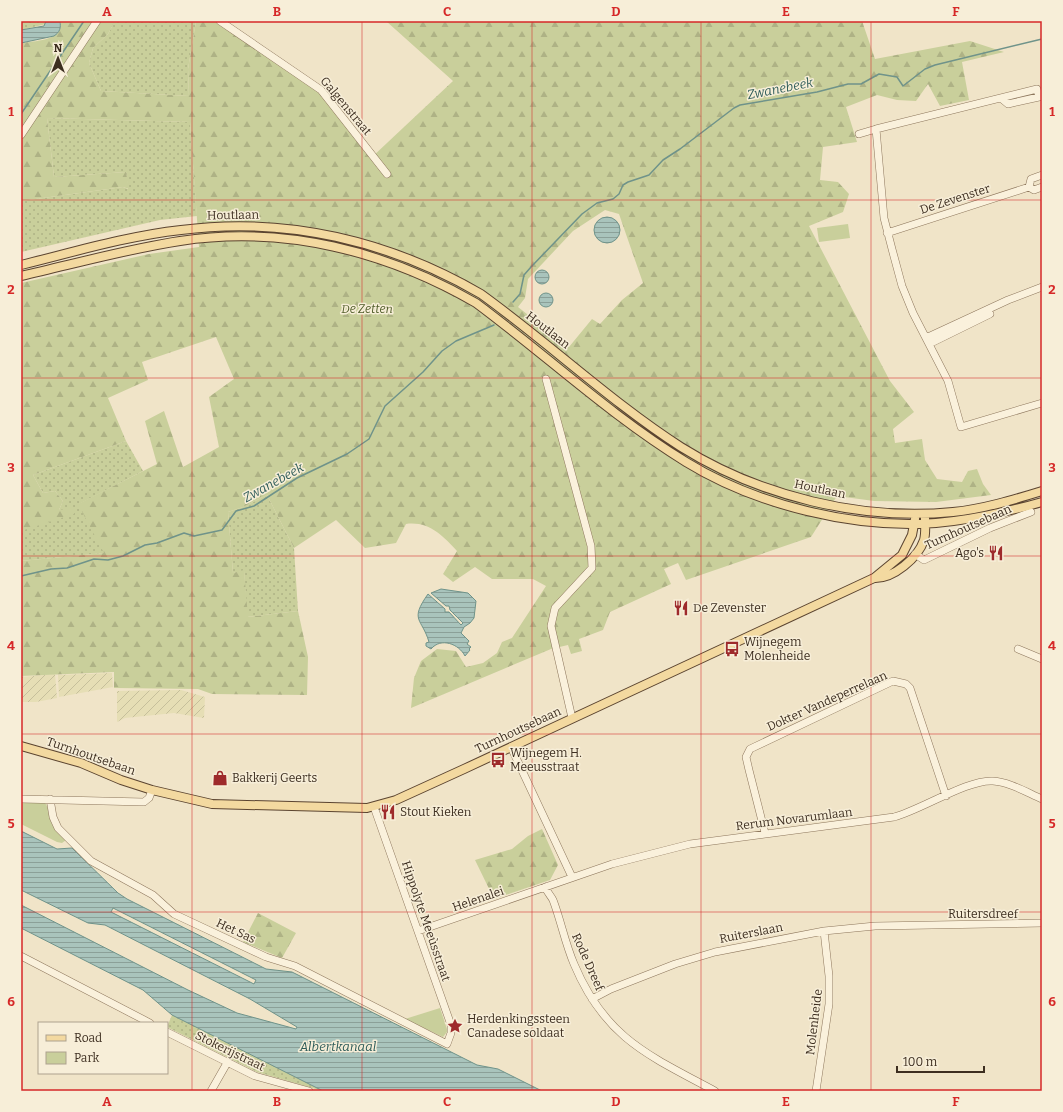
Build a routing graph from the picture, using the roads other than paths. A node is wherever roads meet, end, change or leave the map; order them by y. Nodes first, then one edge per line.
1 (97, 21) edge
2 (220, 21) edge
3 (1002, 99) dead end
4 (876, 129) junction
5 (859, 134) dead end
6 (21, 135) edge
7 (387, 174) dead end
8 (1042, 175) edge
9 (1029, 187) junction
10 (1042, 187) edge
11 (887, 233) junction
12 (21, 265) edge
13 (21, 276) edge
14 (1039, 291) edge
15 (927, 341) junction
16 (546, 379) dead end
17 (1042, 403) edge
18 (1042, 491) edge
19 (1042, 502) edge
20 (1031, 512) dead end
21 (915, 513) junction
22 (924, 513) junction
23 (915, 523) junction
24 (925, 524) junction
25 (906, 549) junction
26 (915, 554) junction
27 (874, 578) junction
28 (1018, 649) dead end
29 (1042, 659) edge
30 (572, 718) junction
31 (21, 746) edge
32 (511, 747) junction
33 (152, 790) junction
34 (946, 796) junction
35 (21, 799) edge
36 (50, 799) junction
37 (1042, 799) edge
38 (374, 807) junction
39 (765, 833) junction
40 (570, 878) junction
41 (548, 886) junction
42 (1042, 924) edge
43 (923, 925) joint
44 (824, 931) junction
45 (418, 932) junction
46 (21, 956) edge
47 (592, 999) junction
48 (148, 1022) edge
49 (168, 1033) edge
50 (447, 1044) joint
51 (226, 1063) junction
52 (212, 1091) edge
53 (309, 1091) edge
54 (715, 1091) edge
55 (816, 1091) edge

1 - 6 street
2 - 7 street, Galgenstraat
3 - 4 street
4 - 5 street
4 - 11 street
8 - 9 street, De Zevenster
9 - 10 street, De Zevenster
9 - 11 street, De Zevenster
11 - 15 street
12 - 21 main road, Houtlaan
13 - 23 main road, Houtlaan
14 - 15 street
15 - 17 street
16 - 30 street
18 - 22 main road, Houtlaan
19 - 24 main road, Houtlaan
20 - 26 street, Turnhoutsebaan
21 - 22 main road, Houtlaan
21 - 23 main road, Turnhoutsebaan
22 - 24 main road, Turnhoutsebaan
23 - 24 main road, Houtlaan
23 - 25 main road, Turnhoutsebaan
24 - 26 main road, Turnhoutsebaan
25 - 26 main road, Turnhoutsebaan
25 - 27 main road, Turnhoutsebaan
26 - 27 main road, Turnhoutsebaan
27 - 30 main road, Turnhoutsebaan
28 - 29 street
30 - 32 main road, Turnhoutsebaan
31 - 33 main road, Turnhoutsebaan
32 - 38 main road, Turnhoutsebaan
32 - 40 street
33 - 36 street
33 - 38 main road, Turnhoutsebaan
34 - 37 street, Rerum Novarumlaan
34 - 39 street, Rerum Novarumlaan
34 - 39 street, Dokter Vandeperrelaan
35 - 36 street
36 - 50 street, Het Sas
38 - 45 street, Hippolyte Meeùsstraat
39 - 40 street, Rerum Novarumlaan
40 - 41 street, Rerum Novarumlaan
41 - 45 street, Helenalei
41 - 47 street, Rode Dreef
42 - 43 street, Ruitersdreef
43 - 44 street, Ruiterslaan
44 - 47 street, Ruiterslaan
44 - 55 street, Molenheide
45 - 50 street, Hippolyte Meeùsstraat
46 - 48 street
47 - 54 street, Rode Dreef
49 - 51 street, Stokerijstraat
51 - 52 street
51 - 53 street, Stokerijstraat

